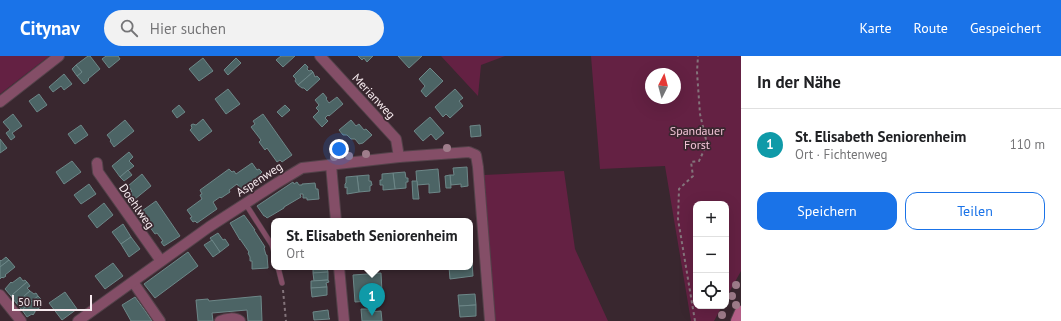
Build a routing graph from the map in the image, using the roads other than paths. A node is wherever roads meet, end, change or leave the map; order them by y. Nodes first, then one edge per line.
1 (59, 56) edge
2 (320, 56) edge
3 (0, 102) edge
4 (399, 158) junction
5 (97, 163) dead end
6 (331, 165) junction
7 (245, 203) junction
8 (336, 218) edge
9 (271, 243) edge
10 (160, 261) junction
11 (279, 270) edge
12 (339, 270) edge
13 (133, 282) junction
14 (282, 283) road end
15 (0, 295) edge
16 (741, 312) edge
17 (21, 321) edge
18 (78, 321) edge
19 (160, 321) edge
20 (220, 321) edge
21 (240, 321) edge
22 (344, 321) edge
23 (490, 321) edge
24 (737, 321) edge

1 - 3 street
2 - 4 street, Merianweg
4 - 6 street, Aspenweg
4 - 23 street, Aspenweg
5 - 10 street, Doehlweg
6 - 7 street, Aspenweg
6 - 8 street
7 - 9 lane
7 - 10 street, Aspenweg
10 - 13 street, Aspenweg
11 - 14 lane
12 - 22 street
13 - 18 street, Aspenweg
13 - 19 street
15 - 17 street
16 - 24 main road
20 - 21 street

